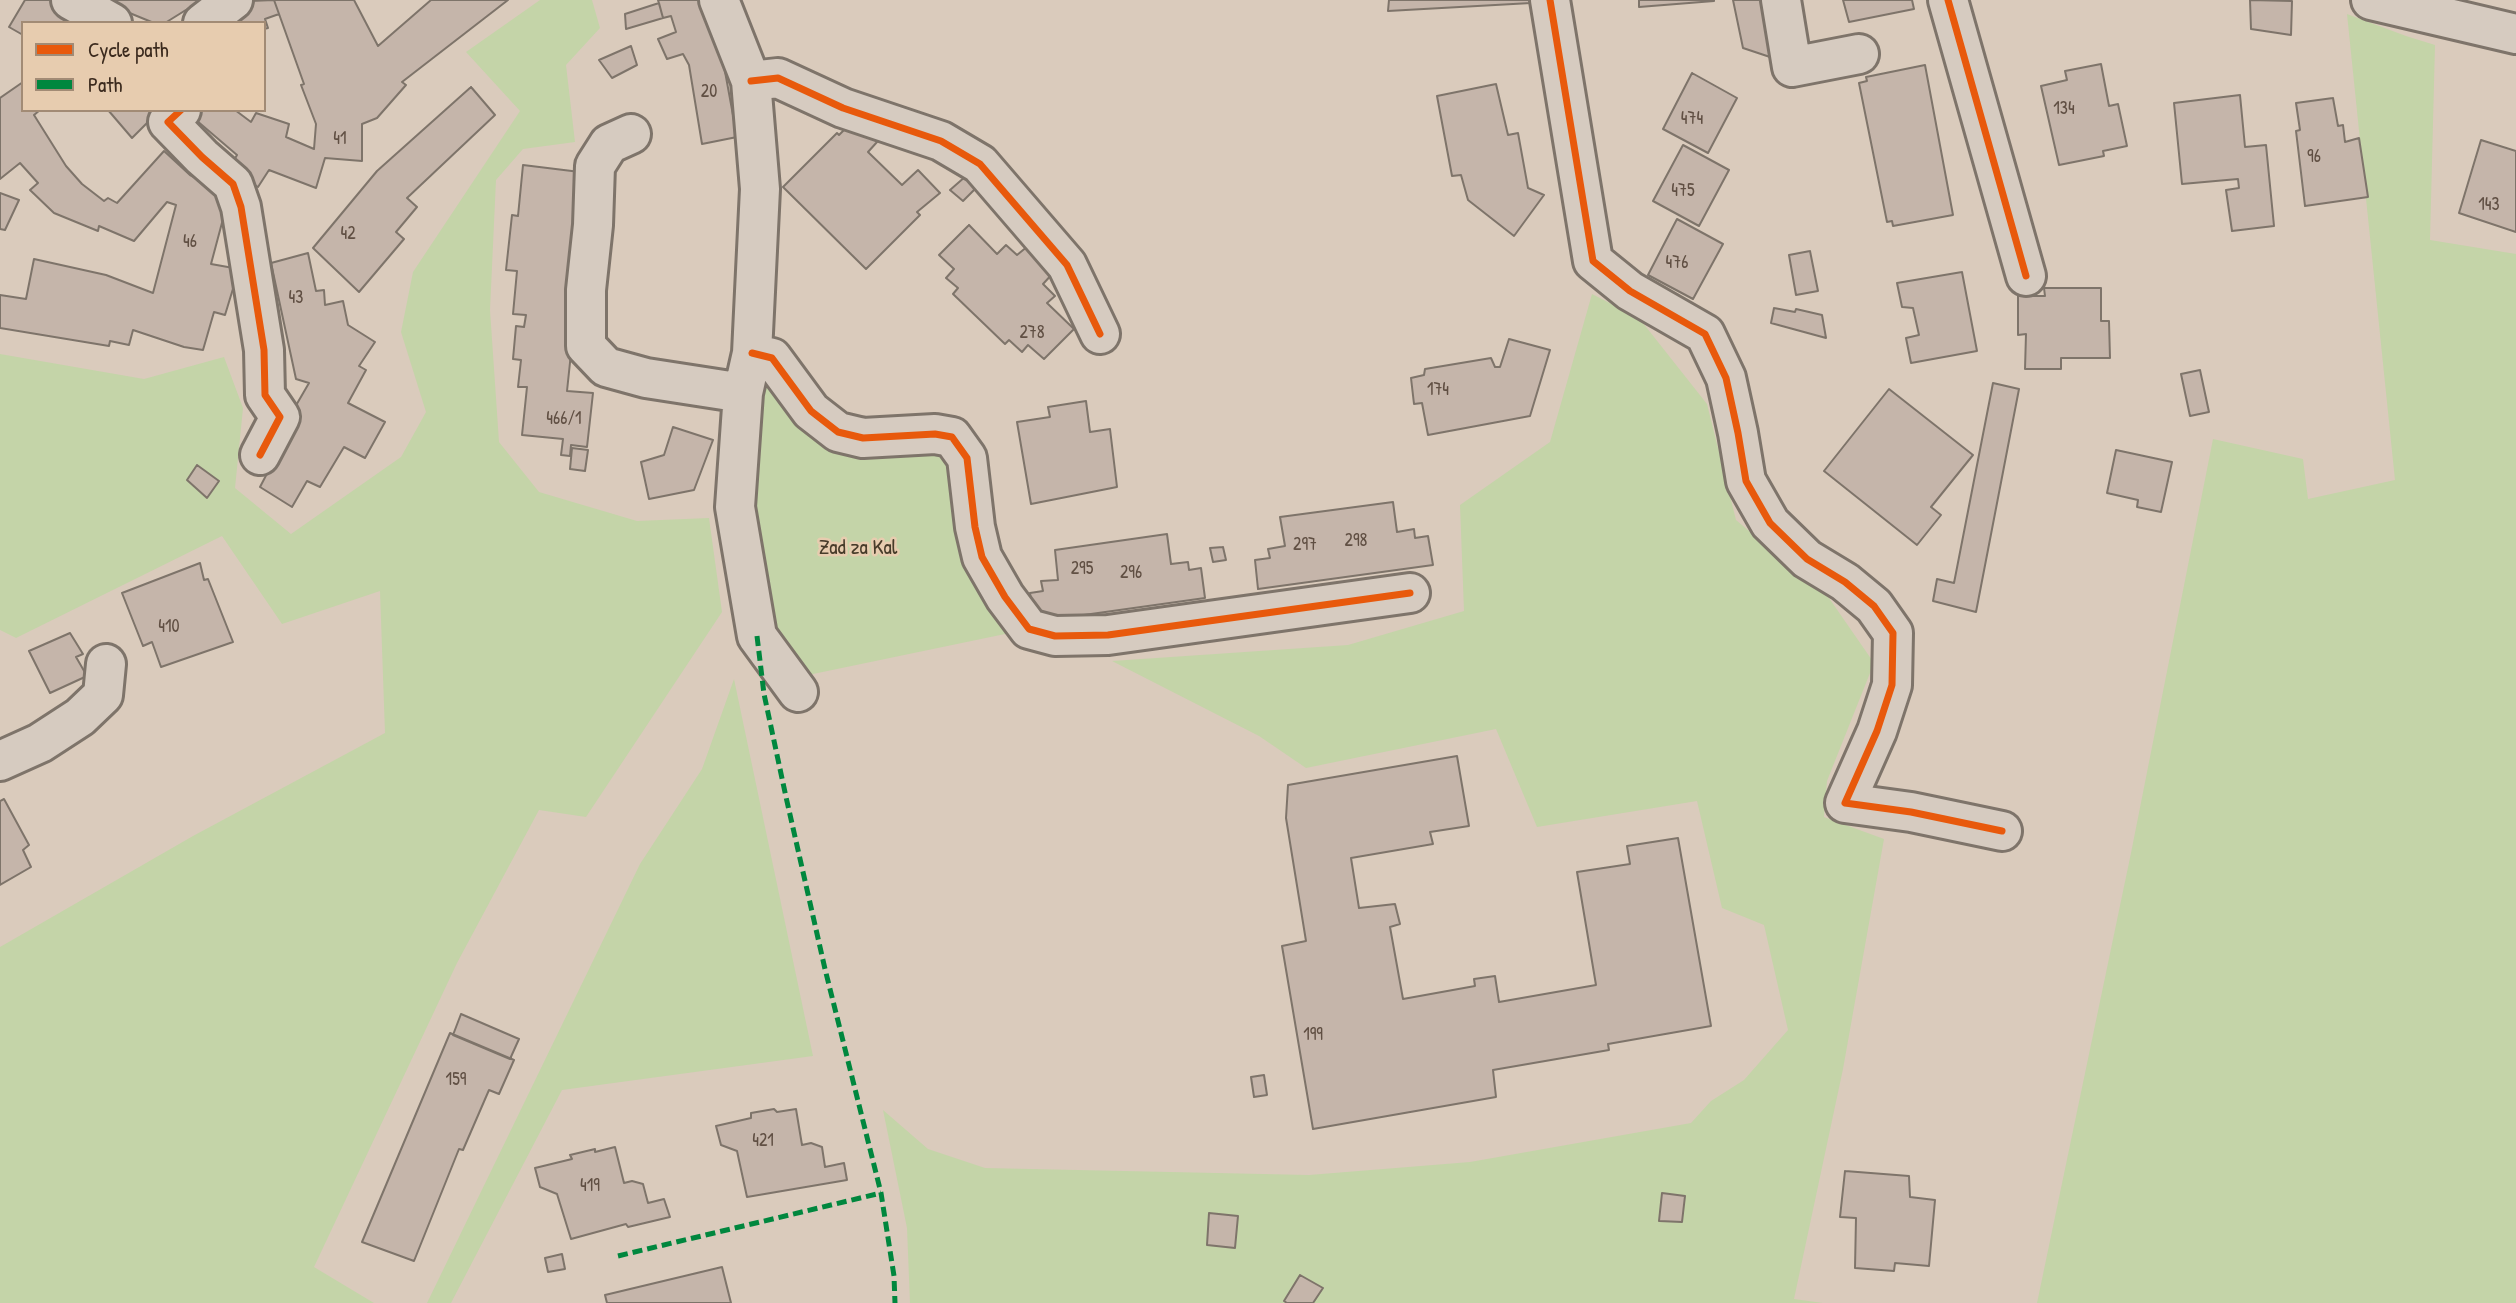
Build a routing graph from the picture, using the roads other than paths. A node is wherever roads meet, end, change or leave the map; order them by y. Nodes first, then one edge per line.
1 (71, 0) edge
2 (233, 0) edge
3 (719, 0) edge
4 (1550, 0) edge
5 (1781, 0) edge
6 (1948, 0) edge
7 (2371, 0) edge
8 (108, 21) edge
9 (207, 21) edge
10 (2516, 34) edge
11 (1859, 54) dead end
12 (751, 81) junction
13 (179, 112) edge
14 (631, 134) dead end
15 (2026, 276) dead end
16 (1100, 334) dead end
17 (752, 353) junction
18 (743, 393) junction
19 (260, 455) dead end
20 (1410, 593) dead end
21 (106, 664) dead end
22 (798, 692) dead end
23 (0, 761) edge
24 (2002, 831) dead end

1 - 8 street
2 - 9 street
3 - 12 street
4 - 24 street
5 - 11 street
6 - 15 street
7 - 10 street
12 - 16 street
12 - 17 street
13 - 19 street
14 - 18 street
17 - 18 street
17 - 20 street
18 - 22 street
21 - 23 street

